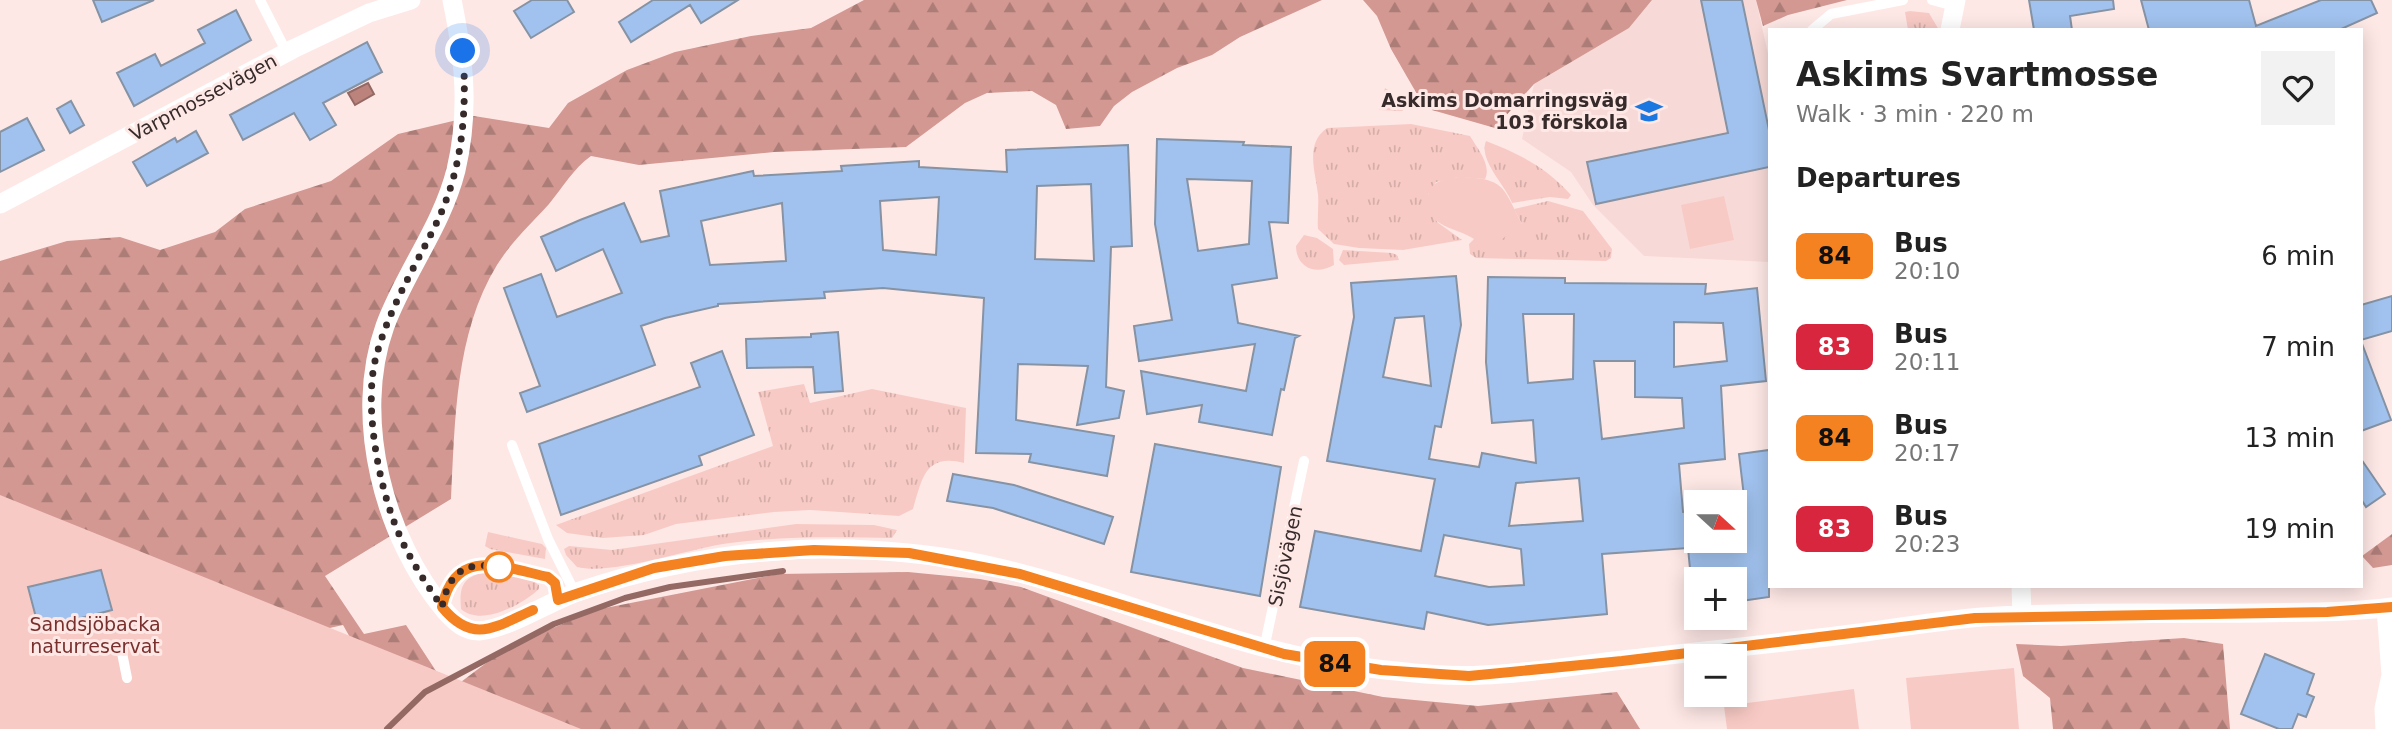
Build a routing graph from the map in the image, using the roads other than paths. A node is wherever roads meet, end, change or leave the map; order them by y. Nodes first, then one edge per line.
1 (260, 0) edge
2 (411, 0) edge
3 (452, 0) edge
4 (1903, 0) edge
5 (1932, 0) edge
6 (1955, 3) edge
7 (1814, 28) edge
8 (1950, 28) edge
9 (286, 53) junction
10 (0, 204) edge
11 (512, 445) dead end
12 (1304, 461) dead end
13 (2021, 588) edge
14 (567, 596) junction
15 (442, 607) junction
16 (2389, 608) edge
17 (2021, 615) junction
18 (121, 648) dead end
19 (1264, 650) junction
20 (127, 678) dead end
21 (2385, 729) edge

1 - 9 lane
2 - 9 street, Varpmossevägen
3 - 15 street
4 - 7 lane
5 - 6 lane
6 - 8 street
9 - 10 street, Varpmossevägen
11 - 14 lane
12 - 19 lane, Sisjövägen
13 - 17 street
14 - 15 street
14 - 15 lane
14 - 19 street
16 - 17 street
16 - 21 street
17 - 19 street
18 - 20 lane

